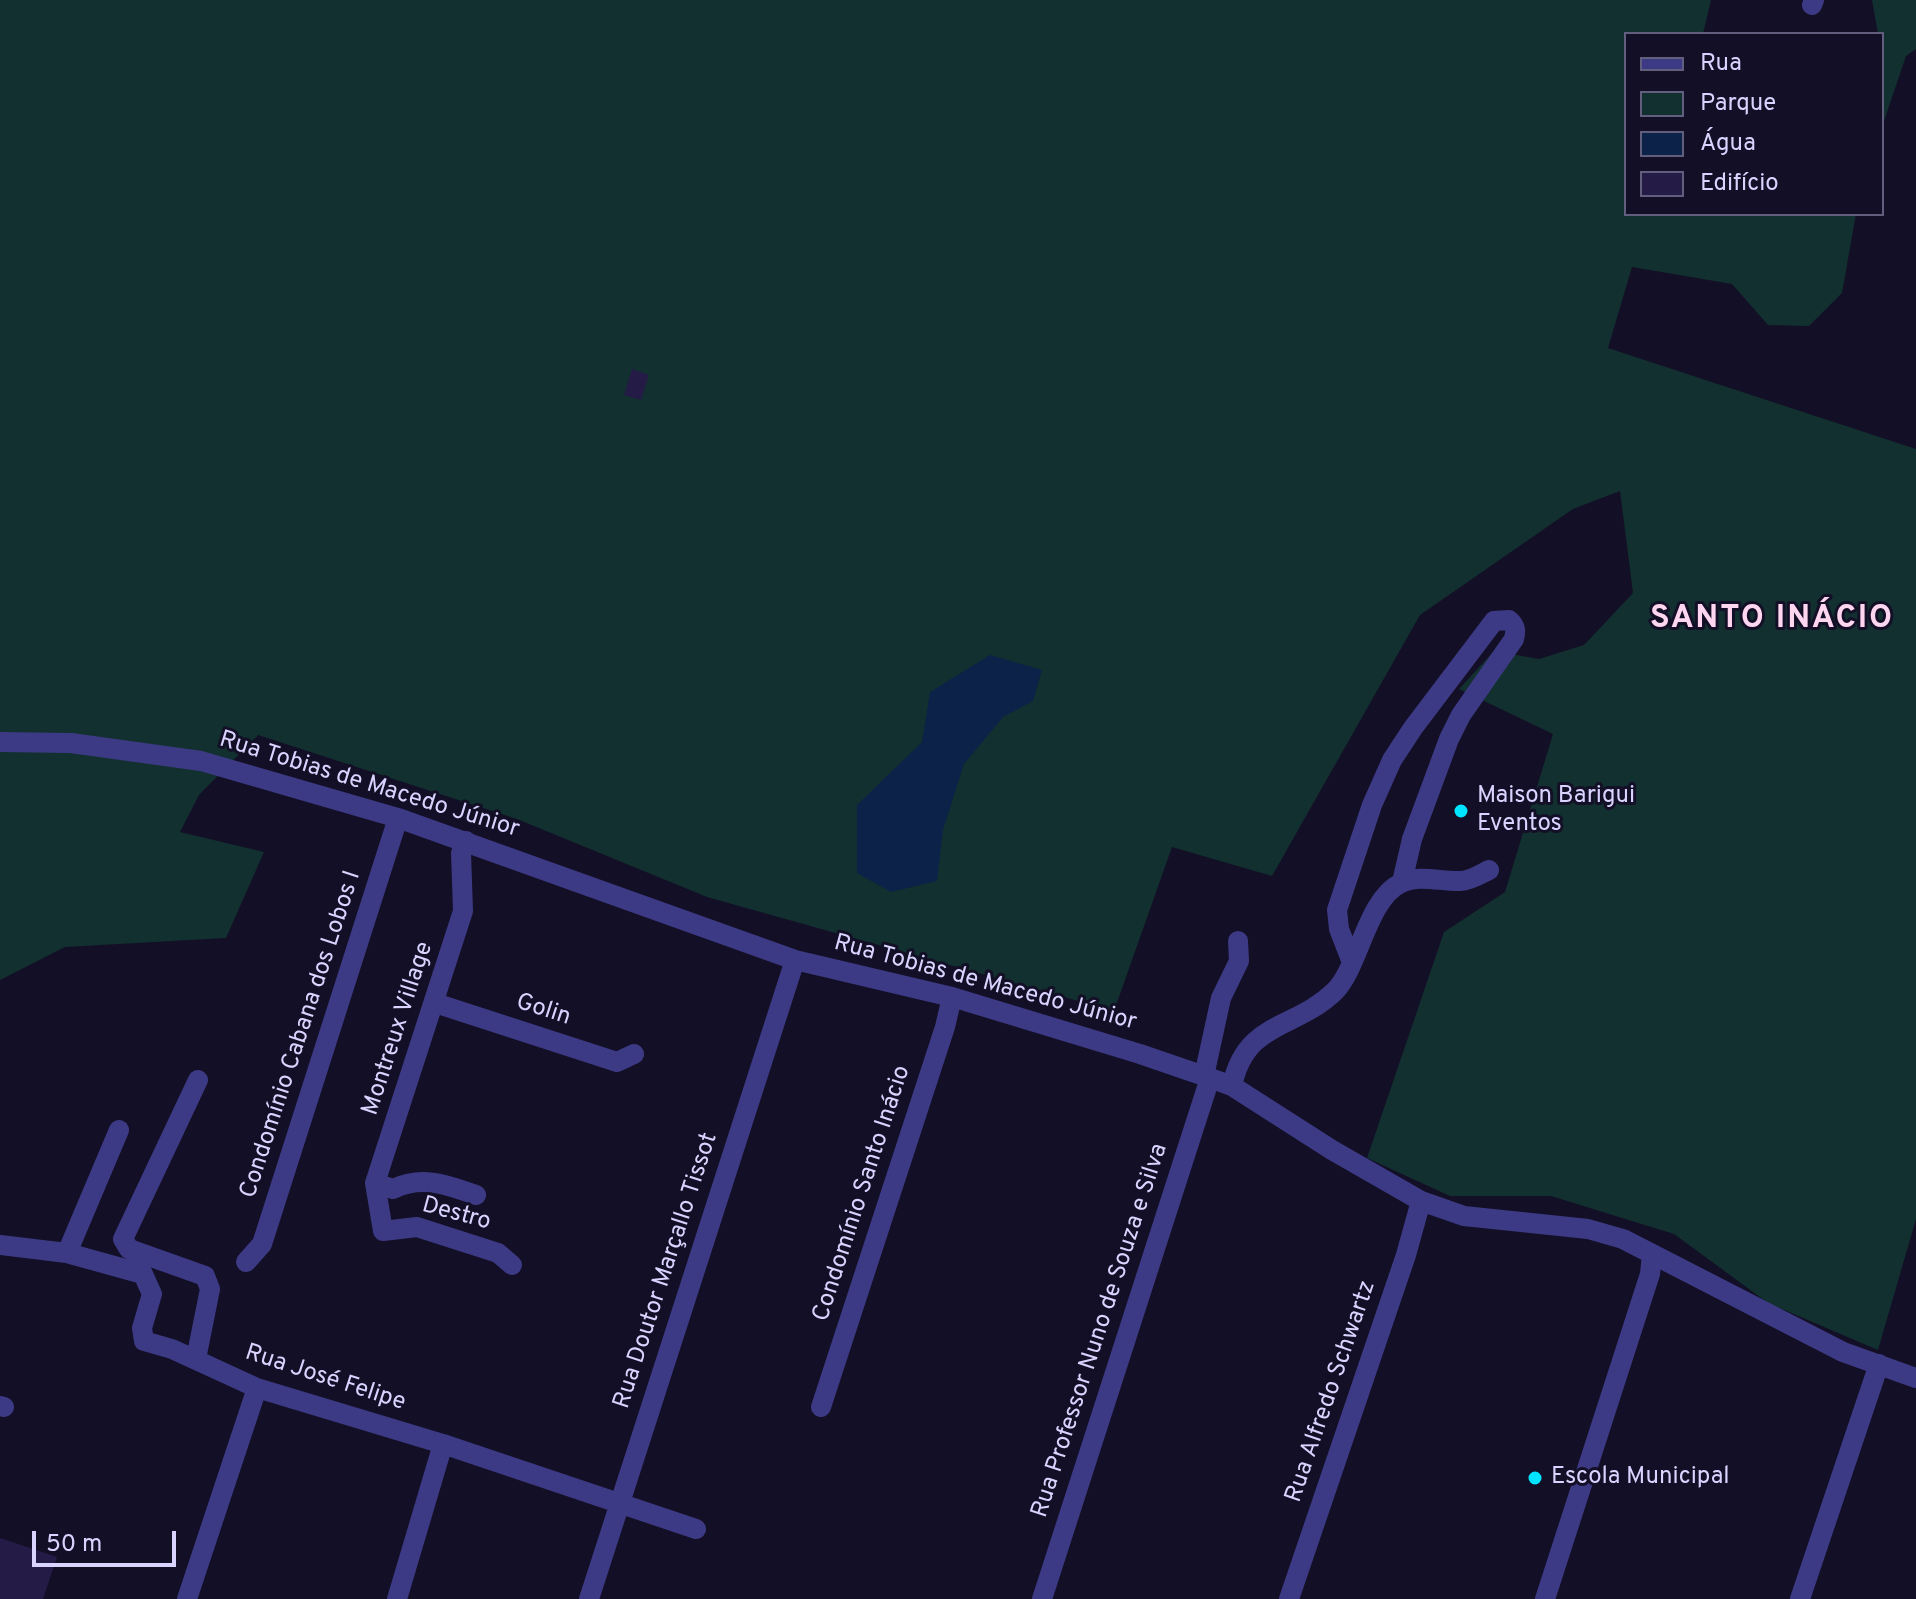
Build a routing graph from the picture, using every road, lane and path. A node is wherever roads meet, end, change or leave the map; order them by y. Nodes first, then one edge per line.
1 (0, 742) edge
2 (398, 818) junction
3 (466, 841) junction
4 (1489, 870) dead end
5 (1402, 882) junction
6 (1238, 941) dead end
7 (795, 960) junction
8 (1351, 960) junction
9 (952, 997) junction
10 (435, 1003) junction
11 (634, 1054) dead end
12 (1207, 1077) junction
13 (198, 1080) dead end
14 (1232, 1086) junction
15 (119, 1130) dead end
16 (375, 1183) junction
17 (476, 1195) dead end
18 (1421, 1201) junction
19 (383, 1231) joint
20 (0, 1245) edge
21 (67, 1253) junction
22 (1652, 1254) junction
23 (246, 1262) dead end
24 (512, 1265) dead end
25 (196, 1359) junction
26 (1879, 1364) junction
27 (1916, 1378) edge
28 (257, 1388) junction
29 (821, 1407) dead end
30 (443, 1444) junction
31 (619, 1503) junction
32 (696, 1529) dead end
33 (187, 1599) edge
34 (397, 1599) edge
35 (589, 1599) edge
36 (1042, 1599) edge
37 (1289, 1599) edge
38 (1545, 1599) edge
39 (1800, 1599) edge

1 - 2 street, Rua Tobias de Macedo Júnior
2 - 3 street, Rua Tobias de Macedo Júnior
2 - 23 street, Condomínio Cabana dos Lobos I
3 - 7 street, Rua Tobias de Macedo Júnior
3 - 10 street, Montreux Village
4 - 5 street
5 - 8 street
5 - 8 street
6 - 12 street, Rua Professor Nuno de Souza e Silva
7 - 9 street, Rua Tobias de Macedo Júnior
7 - 31 street, Rua Doutor Marçallo Tissot
8 - 14 street
9 - 12 street, Rua Tobias de Macedo Júnior
9 - 29 street, Condomínio Santo Inácio
10 - 11 street, Golin
10 - 16 street, Montreux Village
12 - 14 street, Rua Tobias de Macedo Júnior
12 - 36 street, Rua Professor Nuno de Souza e Silva
13 - 25 street
14 - 18 street, Rua Tobias de Macedo Júnior
15 - 21 street
16 - 17 street
16 - 19 street, Montreux Village
18 - 22 street, Rua Tobias de Macedo Júnior
18 - 37 street, Rua Alfredo Schwartz
19 - 24 street, Destro
20 - 21 street, Rua José Felipe
21 - 25 street, Rua José Felipe
22 - 26 street, Rua Tobias de Macedo Júnior
22 - 38 street
25 - 28 street, Rua José Felipe
26 - 27 street, Rua Tobias de Macedo Júnior
26 - 39 street
28 - 30 street, Rua José Felipe
28 - 33 street
30 - 31 street, Rua José Felipe
30 - 34 street
31 - 32 street, Rua José Felipe
31 - 35 street, Rua Doutor Marçallo Tissot

